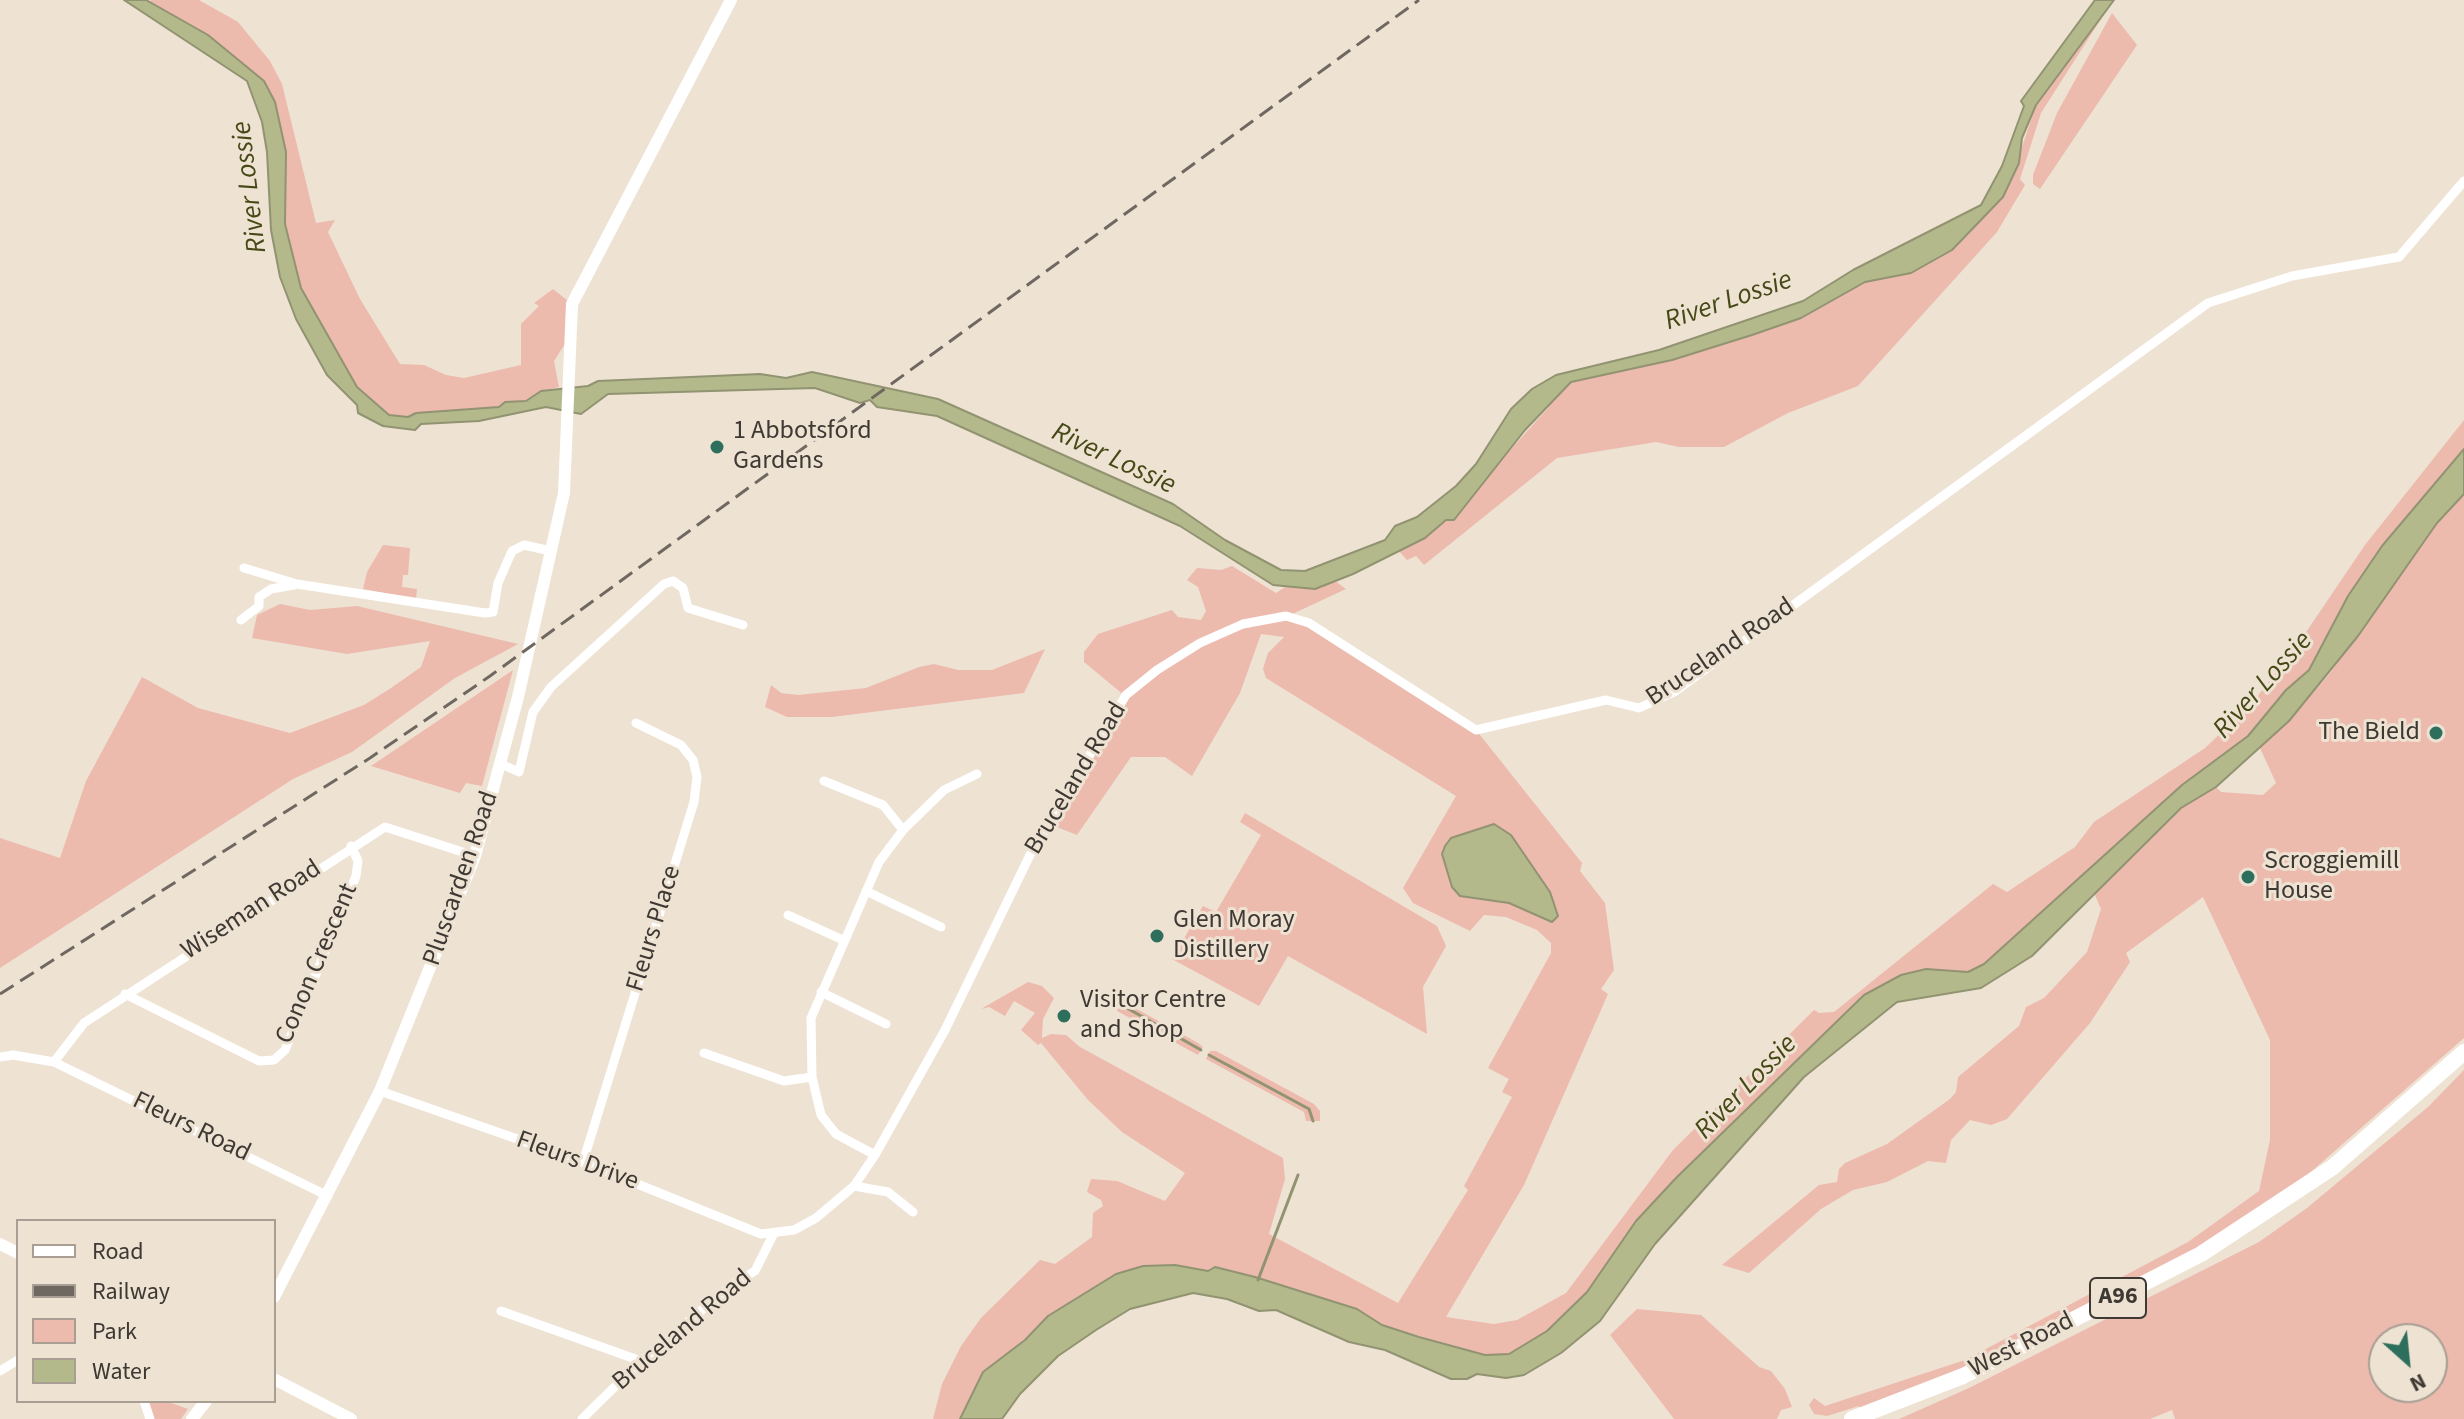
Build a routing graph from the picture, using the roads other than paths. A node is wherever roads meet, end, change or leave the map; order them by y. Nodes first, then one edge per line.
1 (731, 0) edge
2 (2464, 181) edge
3 (551, 551) junction
4 (244, 568) dead end
5 (297, 584) junction
6 (241, 620) dead end
7 (743, 625) dead end
8 (636, 723) dead end
9 (501, 764) junction
10 (977, 774) dead end
11 (824, 781) dead end
12 (903, 830) junction
13 (351, 846) junction
14 (475, 856) junction
15 (866, 891) junction
16 (788, 915) dead end
17 (941, 927) dead end
18 (843, 940) junction
19 (821, 992) junction
20 (125, 994) junction
21 (886, 1024) dead end
22 (2464, 1052) edge
23 (704, 1053) dead end
24 (0, 1057) edge
25 (54, 1062) junction
26 (812, 1077) junction
27 (380, 1091) junction
28 (875, 1155) junction
29 (583, 1162) junction
30 (854, 1186) junction
31 (328, 1196) junction
32 (913, 1212) dead end
33 (773, 1235) junction
34 (276, 1293) edge
35 (501, 1311) dead end
36 (641, 1361) junction
37 (276, 1380) edge
38 (204, 1403) edge
39 (192, 1419) edge
40 (351, 1419) edge
41 (582, 1419) edge
42 (1852, 1419) edge

1 - 3 main road, Pluscarden Road
2 - 28 street, Bruceland Road
3 - 5 street
3 - 9 main road, Pluscarden Road
4 - 5 street
5 - 6 street
7 - 9 street
8 - 29 street, Fleurs Place
9 - 14 main road, Pluscarden Road
10 - 12 street
11 - 12 street
12 - 15 street
13 - 14 street, Wiseman Road
13 - 20 street, Wiseman Road
13 - 20 street, Conon Crescent
14 - 27 main road, Pluscarden Road
15 - 17 street
15 - 18 street
16 - 18 street
18 - 19 street
19 - 21 street
19 - 26 street
20 - 25 street, Wiseman Road
22 - 42 highway, West Road / A96
23 - 26 street
24 - 25 street, Fleurs Road
25 - 31 street, Fleurs Road
26 - 28 street
27 - 29 street, Fleurs Drive
27 - 31 main road, Pluscarden Road
28 - 30 street, Bruceland Road
29 - 33 street, Fleurs Drive
30 - 32 street
30 - 33 street, Bruceland Road
31 - 34 main road, Pluscarden Road
33 - 36 street, Bruceland Road
35 - 36 street
36 - 41 street, Bruceland Road
37 - 40 main road
38 - 39 main road

